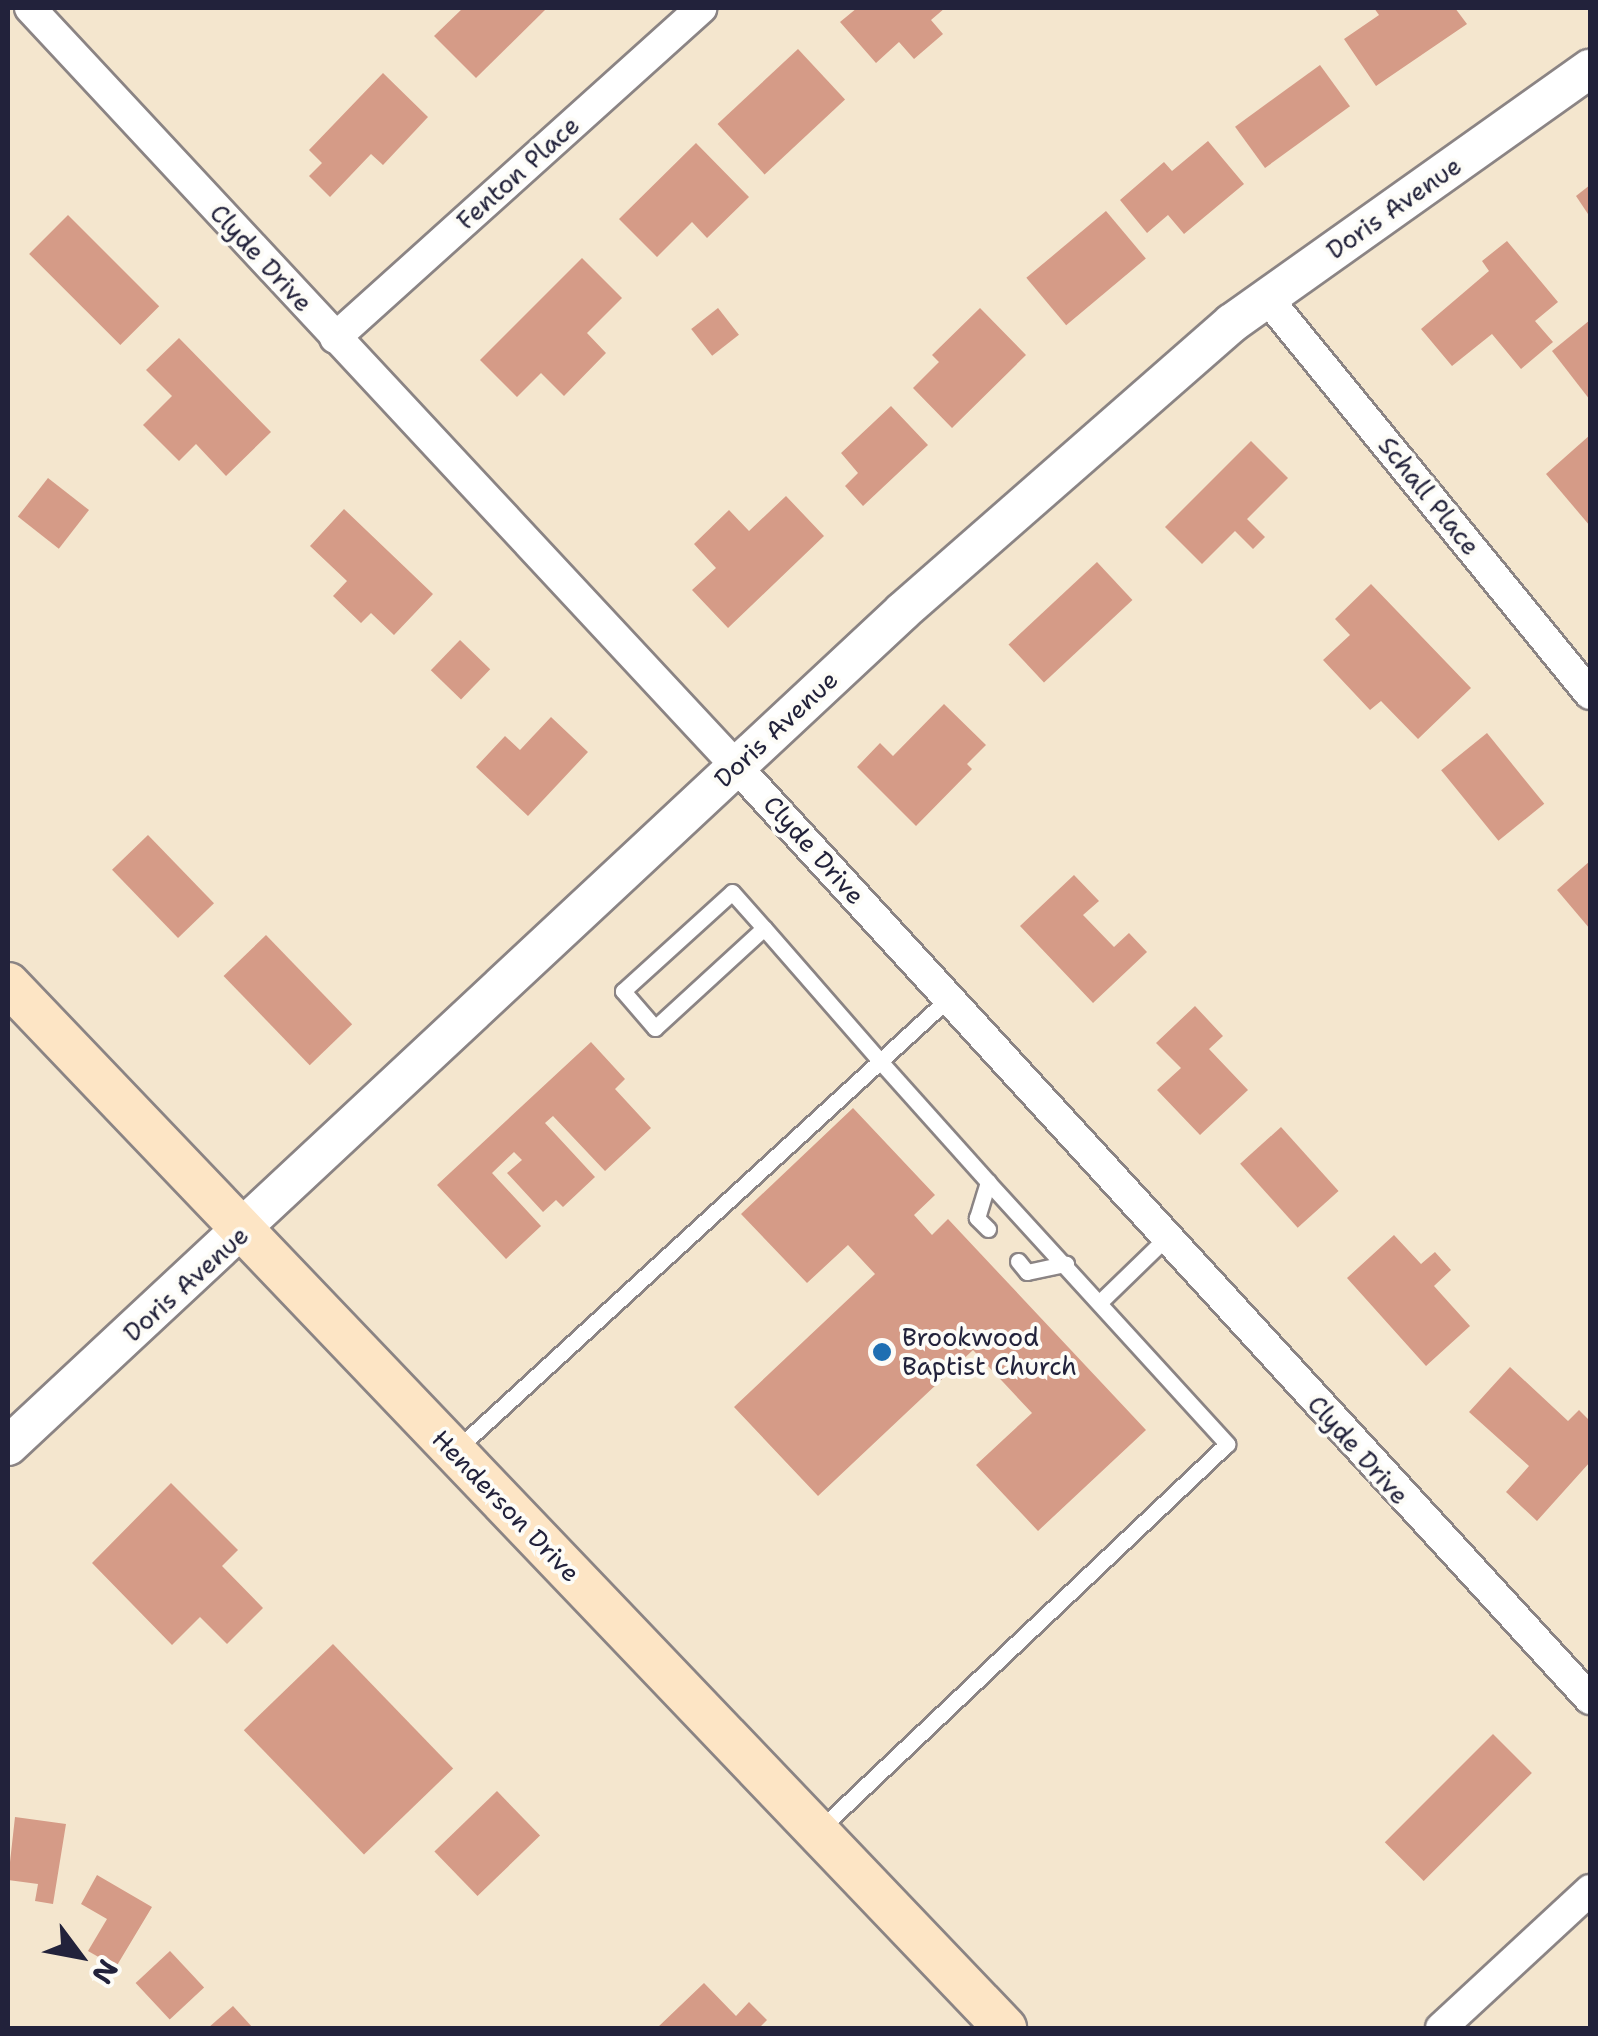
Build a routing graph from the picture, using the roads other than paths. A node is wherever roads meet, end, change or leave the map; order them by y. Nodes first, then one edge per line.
1 (30, 8) edge
2 (701, 8) edge
3 (1590, 68) edge
4 (1266, 298) junction
5 (334, 338) junction
6 (1590, 694) edge
7 (736, 766) junction
8 (764, 928) junction
9 (8, 984) edge
10 (949, 998) junction
11 (879, 1060) junction
12 (988, 1182) junction
13 (988, 1228) dead end
14 (244, 1233) junction
15 (1166, 1237) junction
16 (1018, 1262) dead end
17 (1066, 1264) junction
18 (1101, 1302) junction
19 (8, 1446) edge
20 (454, 1452) junction
21 (1590, 1699) edge
22 (817, 1832) junction
23 (1590, 1890) edge
24 (989, 2019) edge
25 (1442, 2028) edge

1 - 5 street, Clyde Drive
2 - 5 street, Fenton Place
3 - 4 street, Doris Avenue
4 - 6 street, Schall Place
4 - 7 street, Doris Avenue
5 - 7 street, Clyde Drive
7 - 10 street, Clyde Drive
7 - 14 street, Doris Avenue
8 - 8 lane
8 - 11 lane
9 - 14 main road, Henderson Drive
10 - 11 lane
10 - 15 street, Clyde Drive
11 - 12 lane
11 - 20 lane
12 - 13 lane
12 - 17 lane
14 - 19 street, Doris Avenue
14 - 20 main road, Henderson Drive
15 - 18 lane
15 - 21 street, Clyde Drive
16 - 17 lane
17 - 18 lane
18 - 22 lane
20 - 22 main road, Henderson Drive
22 - 24 main road, Henderson Drive
23 - 25 street

